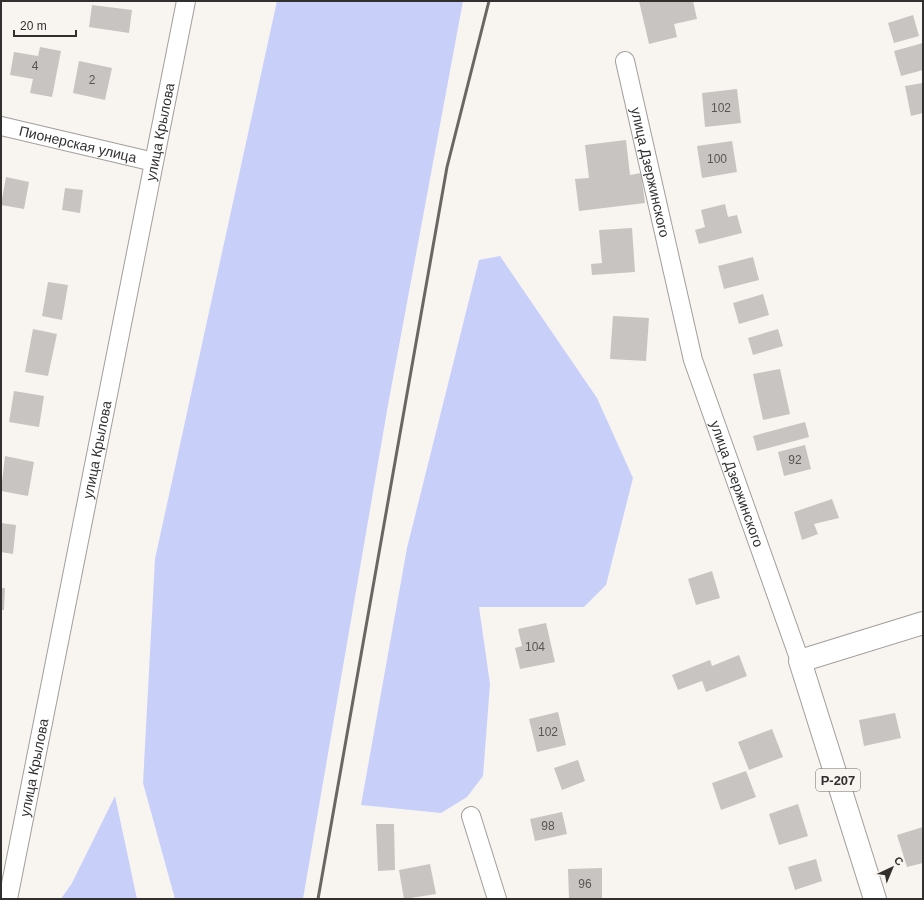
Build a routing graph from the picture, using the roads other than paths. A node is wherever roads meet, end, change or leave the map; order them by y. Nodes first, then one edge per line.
1 (186, 1) edge
2 (625, 61) dead end
3 (1, 126) edge
4 (154, 162) junction
5 (923, 623) edge
6 (800, 661) junction
7 (471, 816) dead end
8 (8, 899) edge
9 (498, 899) edge
10 (876, 899) edge

1 - 4 street, улица Крылова
2 - 6 street, улица Дзержинского
3 - 4 street, Пионерская улица
4 - 8 street, улица Крылова
5 - 6 main road
6 - 10 main road, улица Дзержинского / Р-207
7 - 9 street

